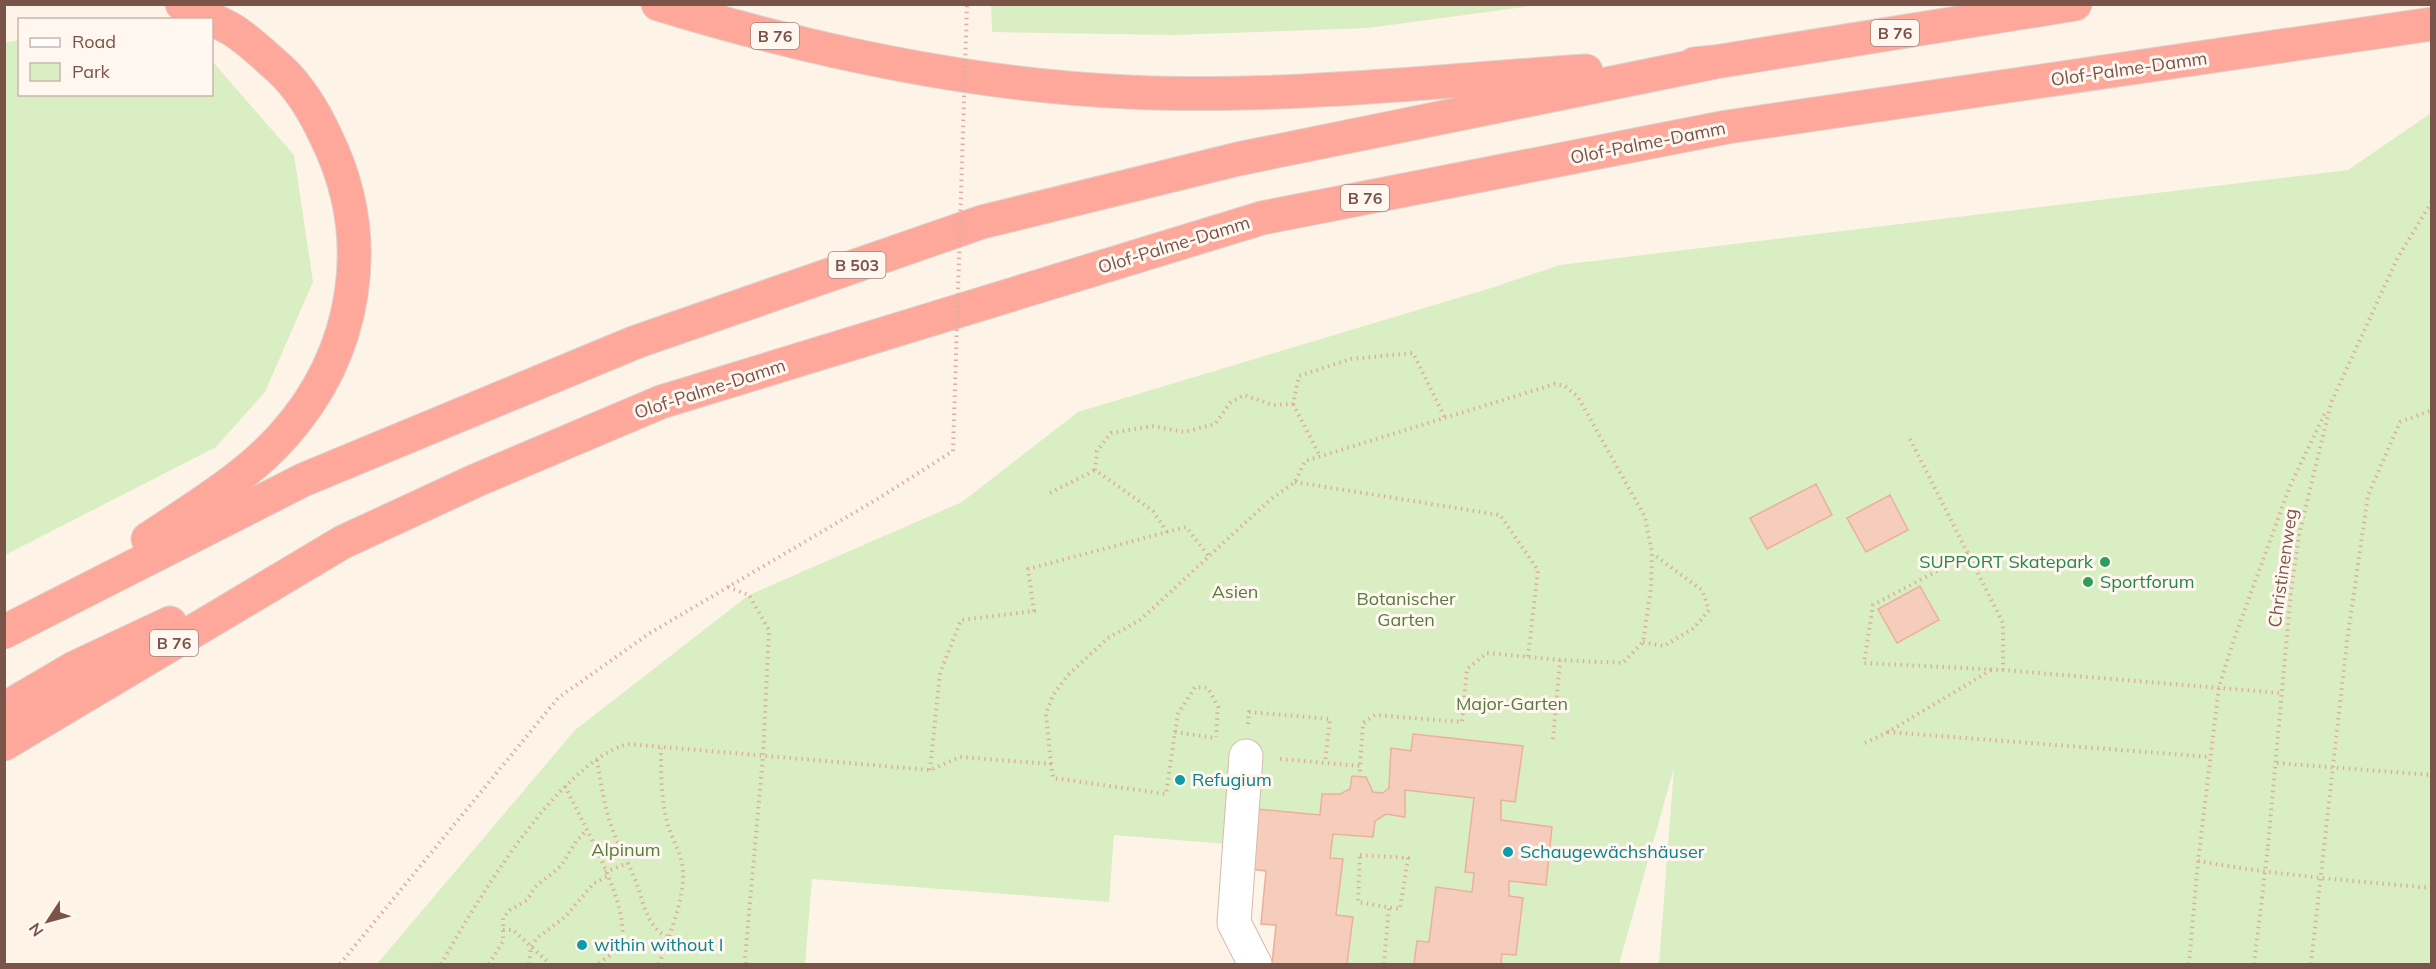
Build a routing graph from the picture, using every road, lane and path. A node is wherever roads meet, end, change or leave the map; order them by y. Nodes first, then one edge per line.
1 (182, 4) edge
2 (658, 4) edge
3 (967, 4) edge
4 (2075, 4) edge
5 (209, 18) edge
6 (213, 20) edge
7 (2432, 24) edge
8 (1715, 62) junction
9 (2432, 201) edge
10 (2331, 402) junction
11 (1293, 404) junction
12 (2432, 410) edge
13 (1445, 418) junction
14 (1910, 438) dead end
15 (1320, 456) junction
16 (1095, 470) junction
17 (1295, 482) junction
18 (1050, 493) dead end
19 (1167, 532) junction
20 (343, 542) junction
21 (1653, 553) junction
22 (1969, 554) junction
23 (1210, 558) junction
24 (727, 586) junction
25 (45, 610) junction
26 (4, 632) edge
27 (1643, 642) junction
28 (1528, 657) junction
29 (1560, 660) junction
30 (1991, 669) junction
31 (2003, 670) junction
32 (2219, 687) junction
33 (2281, 693) junction
34 (4, 709) edge
35 (1175, 732) junction
36 (1888, 732) junction
37 (1216, 738) junction
38 (1553, 739) dead end
39 (1865, 743) dead end
40 (4, 744) edge
41 (661, 748) junction
42 (763, 756) junction
43 (1246, 756) junction
44 (2211, 757) junction
45 (597, 760) junction
46 (1325, 763) junction
47 (2277, 763) junction
48 (1051, 764) junction
49 (1360, 766) junction
50 (2334, 767) junction
51 (930, 770) junction
52 (1360, 775) dead end
53 (2432, 775) edge
54 (565, 786) junction
55 (586, 831) junction
56 (2198, 861) junction
57 (628, 863) junction
58 (606, 874) junction
59 (2320, 879) junction
60 (2432, 888) edge
61 (1389, 908) junction
62 (503, 930) junction
63 (669, 938) junction
64 (531, 947) junction
65 (340, 964) edge
66 (441, 964) edge
67 (489, 964) edge
68 (529, 964) edge
69 (550, 964) edge
70 (598, 964) edge
71 (659, 964) edge
72 (746, 964) edge
73 (1255, 964) edge
74 (1384, 964) edge
75 (2189, 964) edge
76 (2254, 964) edge
77 (2311, 964) edge

1 - 5 highway
2 - 8 highway, B 76
3 - 24 path, bridge
4 - 8 highway, B 76
6 - 25 highway
7 - 20 highway, Olof-Palme-Damm / B 76
8 - 25 highway, B 503
9 - 10 path, Christinenweg
10 - 32 path
10 - 33 path, Christinenweg
11 - 13 path
11 - 15 path
11 - 16 path
12 - 50 path
13 - 15 path
13 - 21 path
14 - 22 path
15 - 17 path
16 - 18 path
16 - 19 path
17 - 23 path
17 - 28 path
19 - 23 path
19 - 51 path
20 - 34 highway
20 - 40 highway, Olof-Palme-Damm / B 76
21 - 27 path
21 - 27 path
22 - 30 path
22 - 31 path
23 - 48 path
24 - 42 path
24 - 65 path
25 - 26 highway, B 503
27 - 29 path
28 - 29 path
28 - 49 path
29 - 38 path
30 - 31 path
30 - 36 path
31 - 32 path
32 - 33 path
32 - 44 path
33 - 47 path, Christinenweg
35 - 37 path
35 - 37 path
35 - 48 path
36 - 39 path
36 - 44 path
37 - 43 path
41 - 42 path
41 - 45 path
41 - 63 path
42 - 51 path
42 - 72 path
43 - 46 path
43 - 46 path
43 - 73 lane
44 - 56 path
45 - 54 path
45 - 57 path
46 - 49 path
47 - 50 path
47 - 76 path, Christinenweg, bridge
48 - 51 path
49 - 52 path
50 - 53 path
50 - 59 path
54 - 55 path
54 - 66 path
55 - 58 path
55 - 62 path
56 - 59 path
56 - 75 path
57 - 58 path
57 - 63 path
58 - 64 path
58 - 70 path
59 - 60 path
59 - 77 path
61 - 61 path
61 - 74 path
62 - 64 path
62 - 67 path
63 - 71 path
64 - 68 path
64 - 69 path

